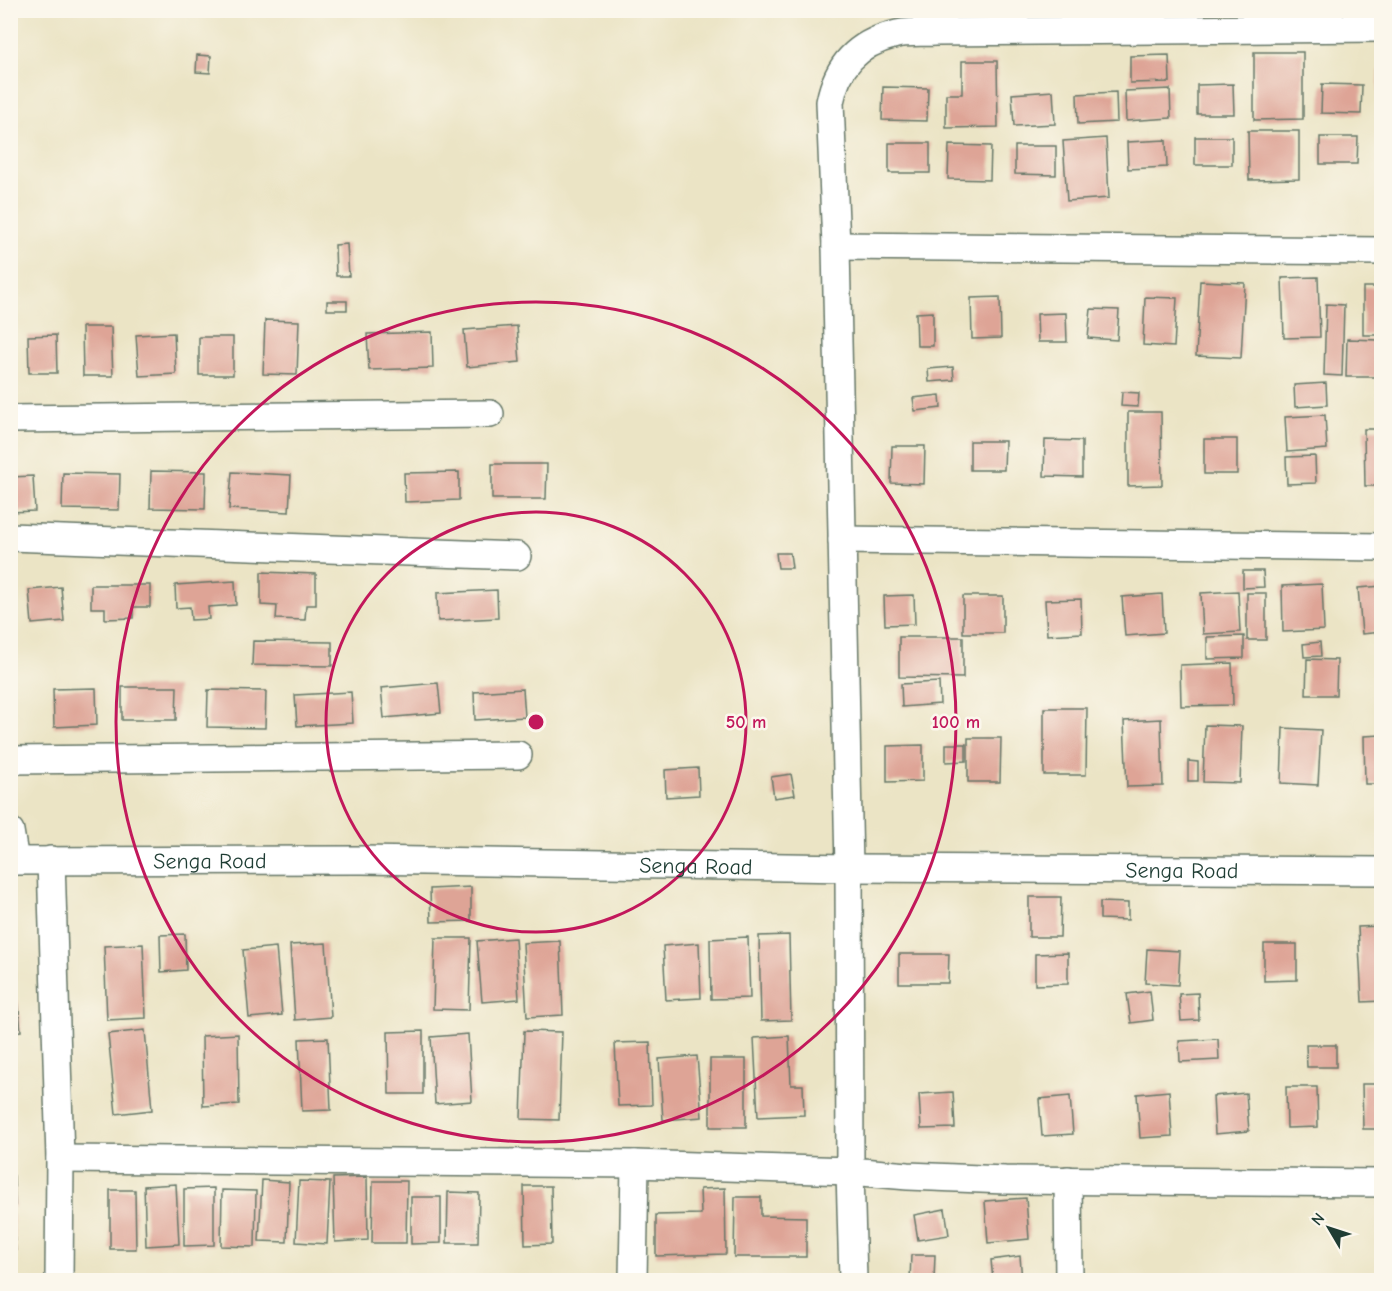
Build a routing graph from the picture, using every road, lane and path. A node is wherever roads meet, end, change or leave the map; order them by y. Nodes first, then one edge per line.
1 (1382, 28) edge
2 (836, 246) junction
3 (1382, 251) edge
4 (489, 414) dead end
5 (10, 419) edge
6 (10, 537) edge
7 (842, 540) junction
8 (1382, 547) edge
9 (517, 556) dead end
10 (518, 755) dead end
11 (10, 760) edge
12 (10, 831) edge
13 (51, 860) junction
14 (13, 861) edge
15 (849, 868) junction
16 (1382, 871) edge
17 (60, 1159) junction
18 (635, 1164) junction
19 (850, 1171) junction
20 (1068, 1180) junction
21 (1382, 1183) edge
22 (59, 1281) edge
23 (633, 1281) edge
24 (853, 1281) edge
25 (1069, 1281) edge

1 - 2 street
2 - 3 street
2 - 7 street
4 - 5 street
6 - 9 street
7 - 8 street
7 - 15 street
10 - 11 street
12 - 14 street
13 - 14 street, Senga Road
13 - 15 street, Senga Road
13 - 17 street
15 - 16 street, Senga Road
15 - 19 street
17 - 18 street
17 - 22 street
18 - 19 street
18 - 23 street
19 - 20 street
19 - 24 street
20 - 21 street
20 - 25 street

